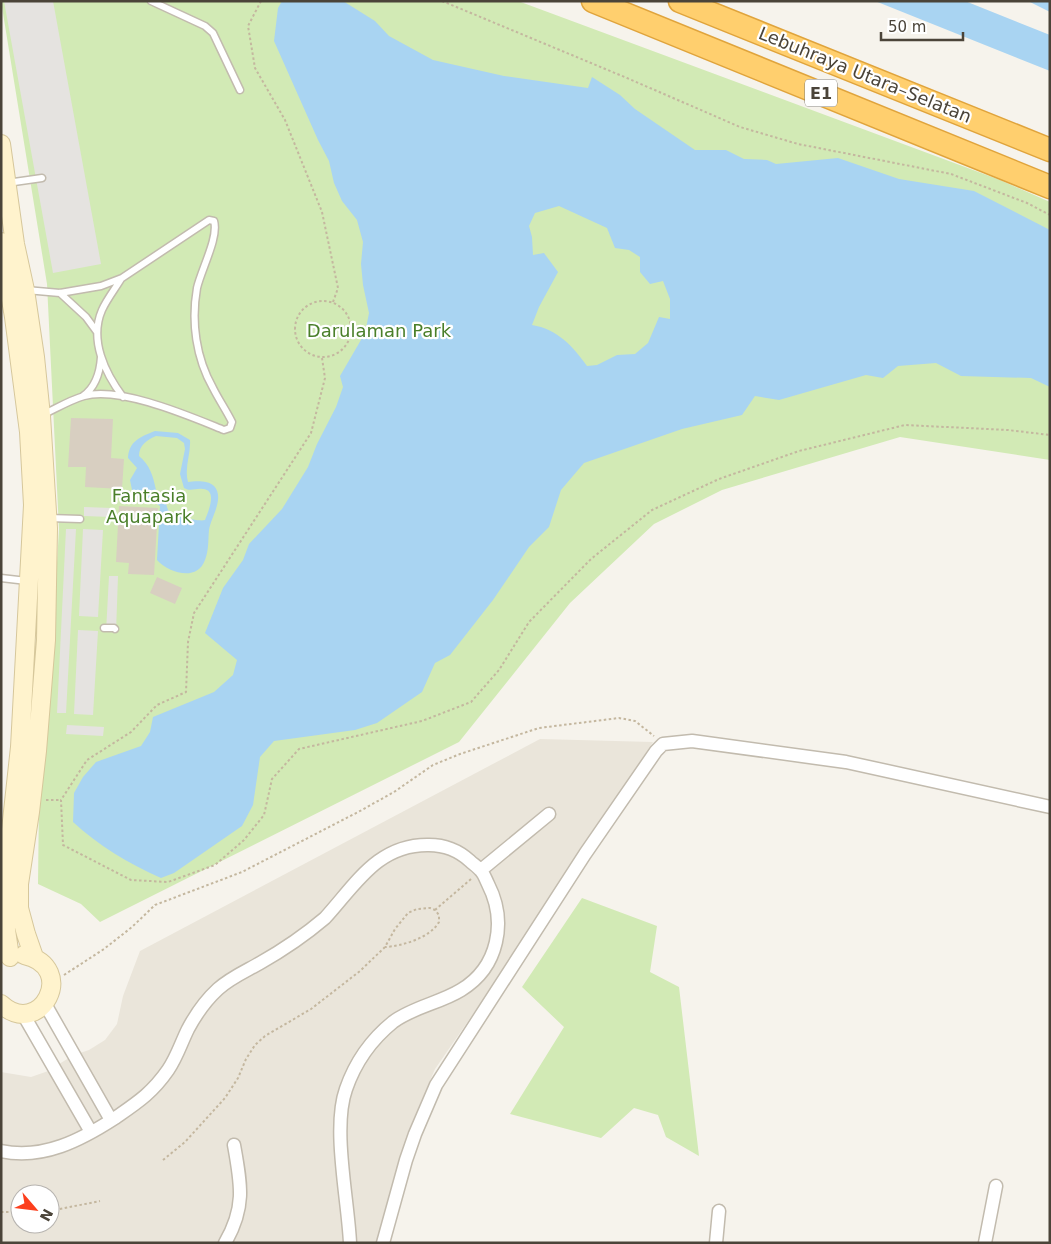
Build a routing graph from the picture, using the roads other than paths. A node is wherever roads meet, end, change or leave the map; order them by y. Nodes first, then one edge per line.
1 (151, 1) edge
2 (593, 1) edge
3 (680, 1) edge
4 (240, 90) dead end
5 (1, 144) edge
6 (1050, 150) edge
7 (42, 178) dead end
8 (7, 183) junction
9 (1050, 187) edge
10 (1, 242) edge
11 (122, 278) junction
12 (25, 290) junction
13 (60, 293) junction
14 (97, 332) junction
15 (101, 356) junction
16 (83, 396) junction
17 (123, 397) junction
18 (41, 416) junction
19 (48, 518) junction
20 (80, 518) dead end
21 (1, 578) edge
22 (30, 581) junction
23 (104, 628) dead end
24 (115, 629) dead end
25 (1050, 807) edge
26 (549, 814) dead end
27 (481, 870) junction
28 (34, 957) junction
29 (6, 960) edge
30 (1, 1004) edge
31 (44, 1004) junction
32 (23, 1014) junction
33 (72, 1052) junction
34 (52, 1064) junction
35 (111, 1120) junction
36 (91, 1132) junction
37 (234, 1145) dead end
38 (1, 1151) edge
39 (996, 1186) dead end
40 (719, 1211) dead end
41 (225, 1243) edge
42 (350, 1243) edge
43 (383, 1243) edge
44 (716, 1243) edge
45 (986, 1243) edge

1 - 4 lane
2 - 9 highway, Lebuhraya Utara–Selatan / E1
3 - 6 highway, Lebuhraya Utara–Selatan / E1
5 - 8 street
7 - 8 lane
8 - 12 street
10 - 22 street
11 - 13 lane
11 - 14 lane
11 - 17 lane
12 - 13 lane
12 - 18 street
13 - 14 lane
14 - 15 lane
15 - 16 lane
15 - 17 lane
16 - 17 lane
16 - 18 lane
18 - 19 street
19 - 20 lane
19 - 28 street
21 - 22 lane
22 - 29 street
23 - 24 lane
25 - 43 street
26 - 27 street
27 - 35 street
27 - 42 street
28 - 29 street
28 - 31 street
30 - 32 street
31 - 32 street
31 - 33 street
32 - 34 street
33 - 34 street
33 - 35 street
34 - 36 street
35 - 36 street
36 - 38 street
37 - 41 street
39 - 45 street
40 - 44 street

